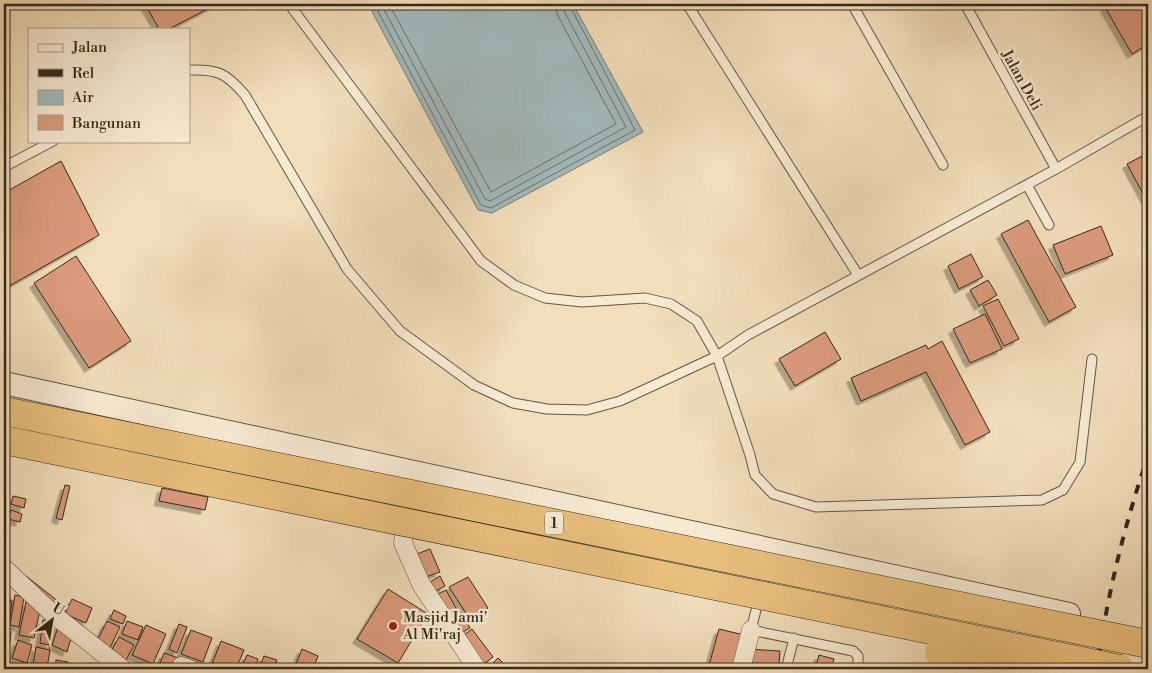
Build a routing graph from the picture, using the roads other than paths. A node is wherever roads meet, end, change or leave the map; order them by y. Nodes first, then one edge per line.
1 (687, 4) edge
2 (852, 4) edge
3 (965, 4) edge
4 (292, 8) dead end
5 (190, 70) edge
6 (1148, 116) edge
7 (51, 142) edge
8 (943, 165) dead end
9 (4, 167) edge
10 (1056, 169) junction
11 (1027, 185) junction
12 (1049, 225) dead end
13 (858, 275) junction
14 (717, 356) junction
15 (1092, 359) dead end
16 (4, 383) edge
17 (4, 410) edge
18 (4, 440) edge
19 (412, 473) junction
20 (772, 550) junction
21 (4, 568) edge
22 (637, 572) junction
23 (751, 630) junction
24 (1148, 632) edge
25 (1103, 634) junction
26 (1148, 636) edge
27 (794, 638) junction
28 (1148, 644) edge
29 (123, 669) edge
30 (478, 669) edge
31 (741, 669) edge
32 (786, 669) edge
33 (858, 669) edge
34 (1020, 669) edge
35 (1120, 669) edge

1 - 13 lane
2 - 8 lane
3 - 10 lane, Jalan Deli
4 - 14 lane
5 - 14 lane
6 - 10 lane
7 - 9 lane
10 - 11 lane
11 - 12 lane
11 - 13 lane
13 - 14 lane
14 - 15 lane
16 - 19 street
17 - 25 highway, 1, bridge
18 - 22 highway, 1, bridge
19 - 20 street
19 - 30 street
20 - 23 lane
20 - 24 street
21 - 29 street
22 - 34 highway, bridge
22 - 35 highway, 1, bridge
23 - 27 lane
23 - 31 street
25 - 26 highway
25 - 28 highway, 1
27 - 32 lane
27 - 33 lane

